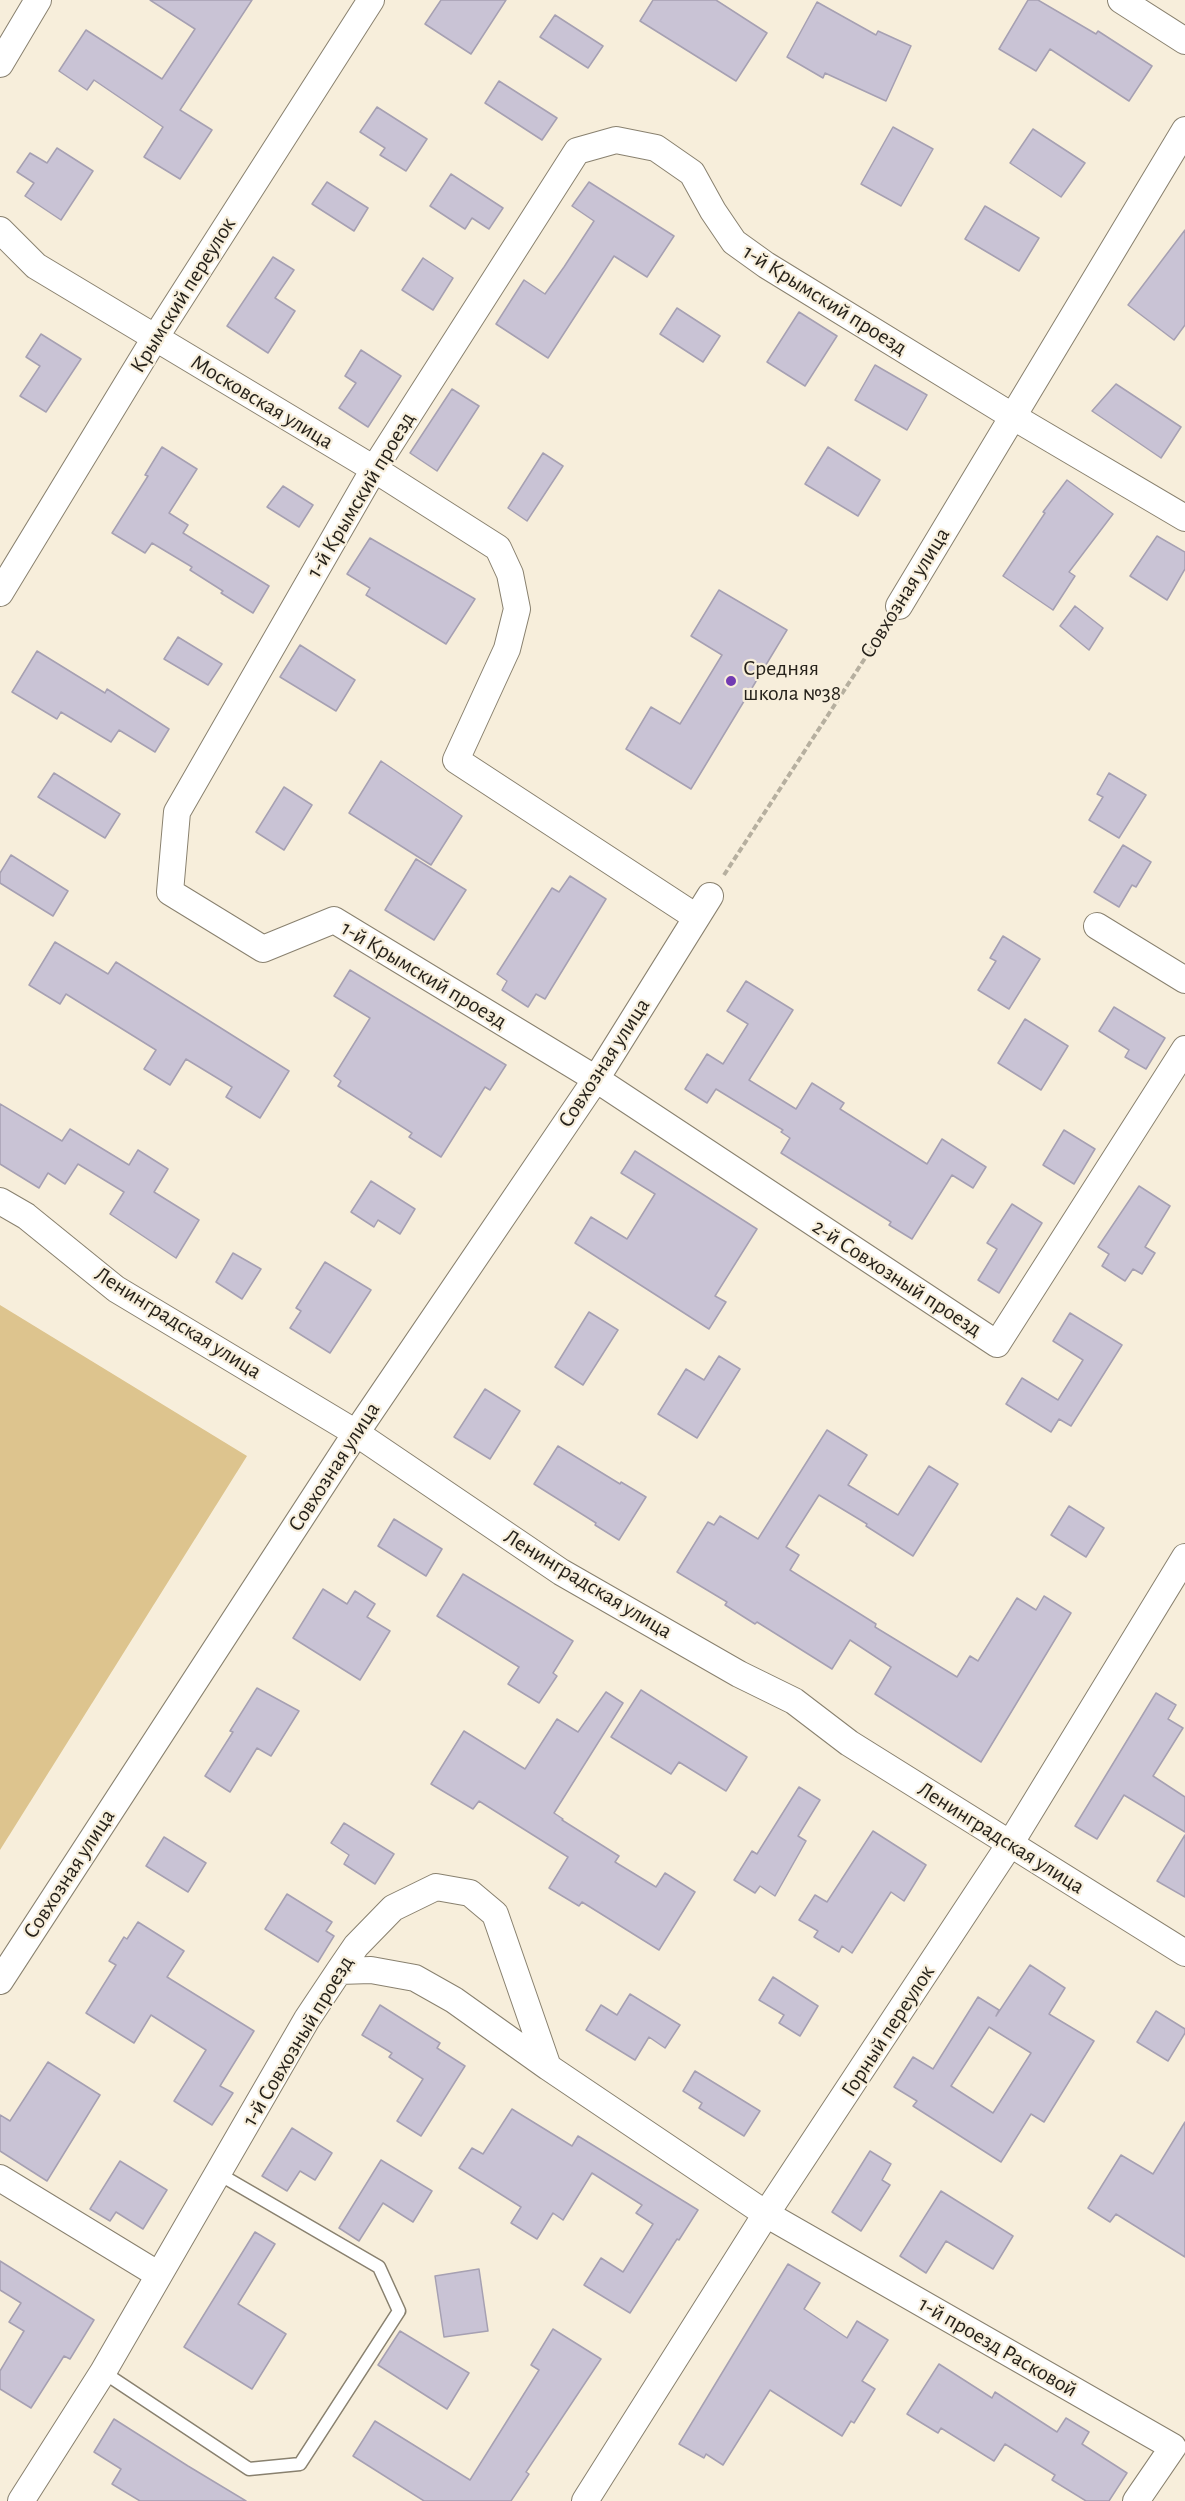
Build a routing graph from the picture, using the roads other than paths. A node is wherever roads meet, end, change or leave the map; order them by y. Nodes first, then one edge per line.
1 (38, 0) edge
2 (370, 0) edge
3 (1121, 0) edge
4 (1185, 42) edge
5 (0, 64) edge
6 (1185, 130) edge
7 (0, 230) edge
8 (155, 338) junction
9 (1012, 416) junction
10 (374, 469) junction
11 (1185, 518) edge
12 (0, 593) edge
13 (899, 606) road end
14 (703, 907) joint
15 (1098, 926) dead end
16 (1185, 980) edge
17 (1185, 1049) edge
18 (596, 1079) junction
19 (0, 1202) edge
20 (356, 1432) junction
21 (1185, 1557) edge
22 (1010, 1845) junction
23 (1185, 1953) edge
24 (339, 1971) junction
25 (0, 1980) edge
26 (548, 2067) junction
27 (219, 2174) junction
28 (0, 2178) edge
29 (766, 2214) junction
30 (159, 2275) junction
31 (103, 2372) junction
32 (21, 2501) edge
33 (585, 2501) edge
34 (1136, 2501) edge

1 - 5 street
2 - 8 street, Крымский переулок
3 - 4 street
6 - 9 street, Совхозная улица
7 - 8 street, Московская улица
8 - 10 street, Московская улица
8 - 12 street, Крымский переулок
9 - 10 street, 1-й Крымский проезд
9 - 11 street
9 - 13 street, Совхозная улица
10 - 14 street, Московская улица
10 - 18 street, 1-й Крымский проезд
14 - 18 street, Совхозная улица
15 - 16 street
17 - 18 street, 2-й Совхозный проезд
18 - 20 street, Совхозная улица
19 - 20 street, Ленинградская улица
20 - 22 street, Ленинградская улица
20 - 25 street, Совхозная улица
21 - 22 street, Горный переулок
22 - 23 street, Ленинградская улица
22 - 29 street, Горный переулок
24 - 26 street
24 - 26 street, 1-й Совхозный проезд
24 - 27 street, 1-й Совхозный проезд
26 - 29 street
27 - 30 street, 1-й Совхозный проезд
27 - 31 lane
28 - 30 street
29 - 33 street, Горный переулок
29 - 34 street, 1-й проезд Расковой
30 - 31 street, 1-й Совхозный проезд
31 - 32 street, 1-й Совхозный проезд

